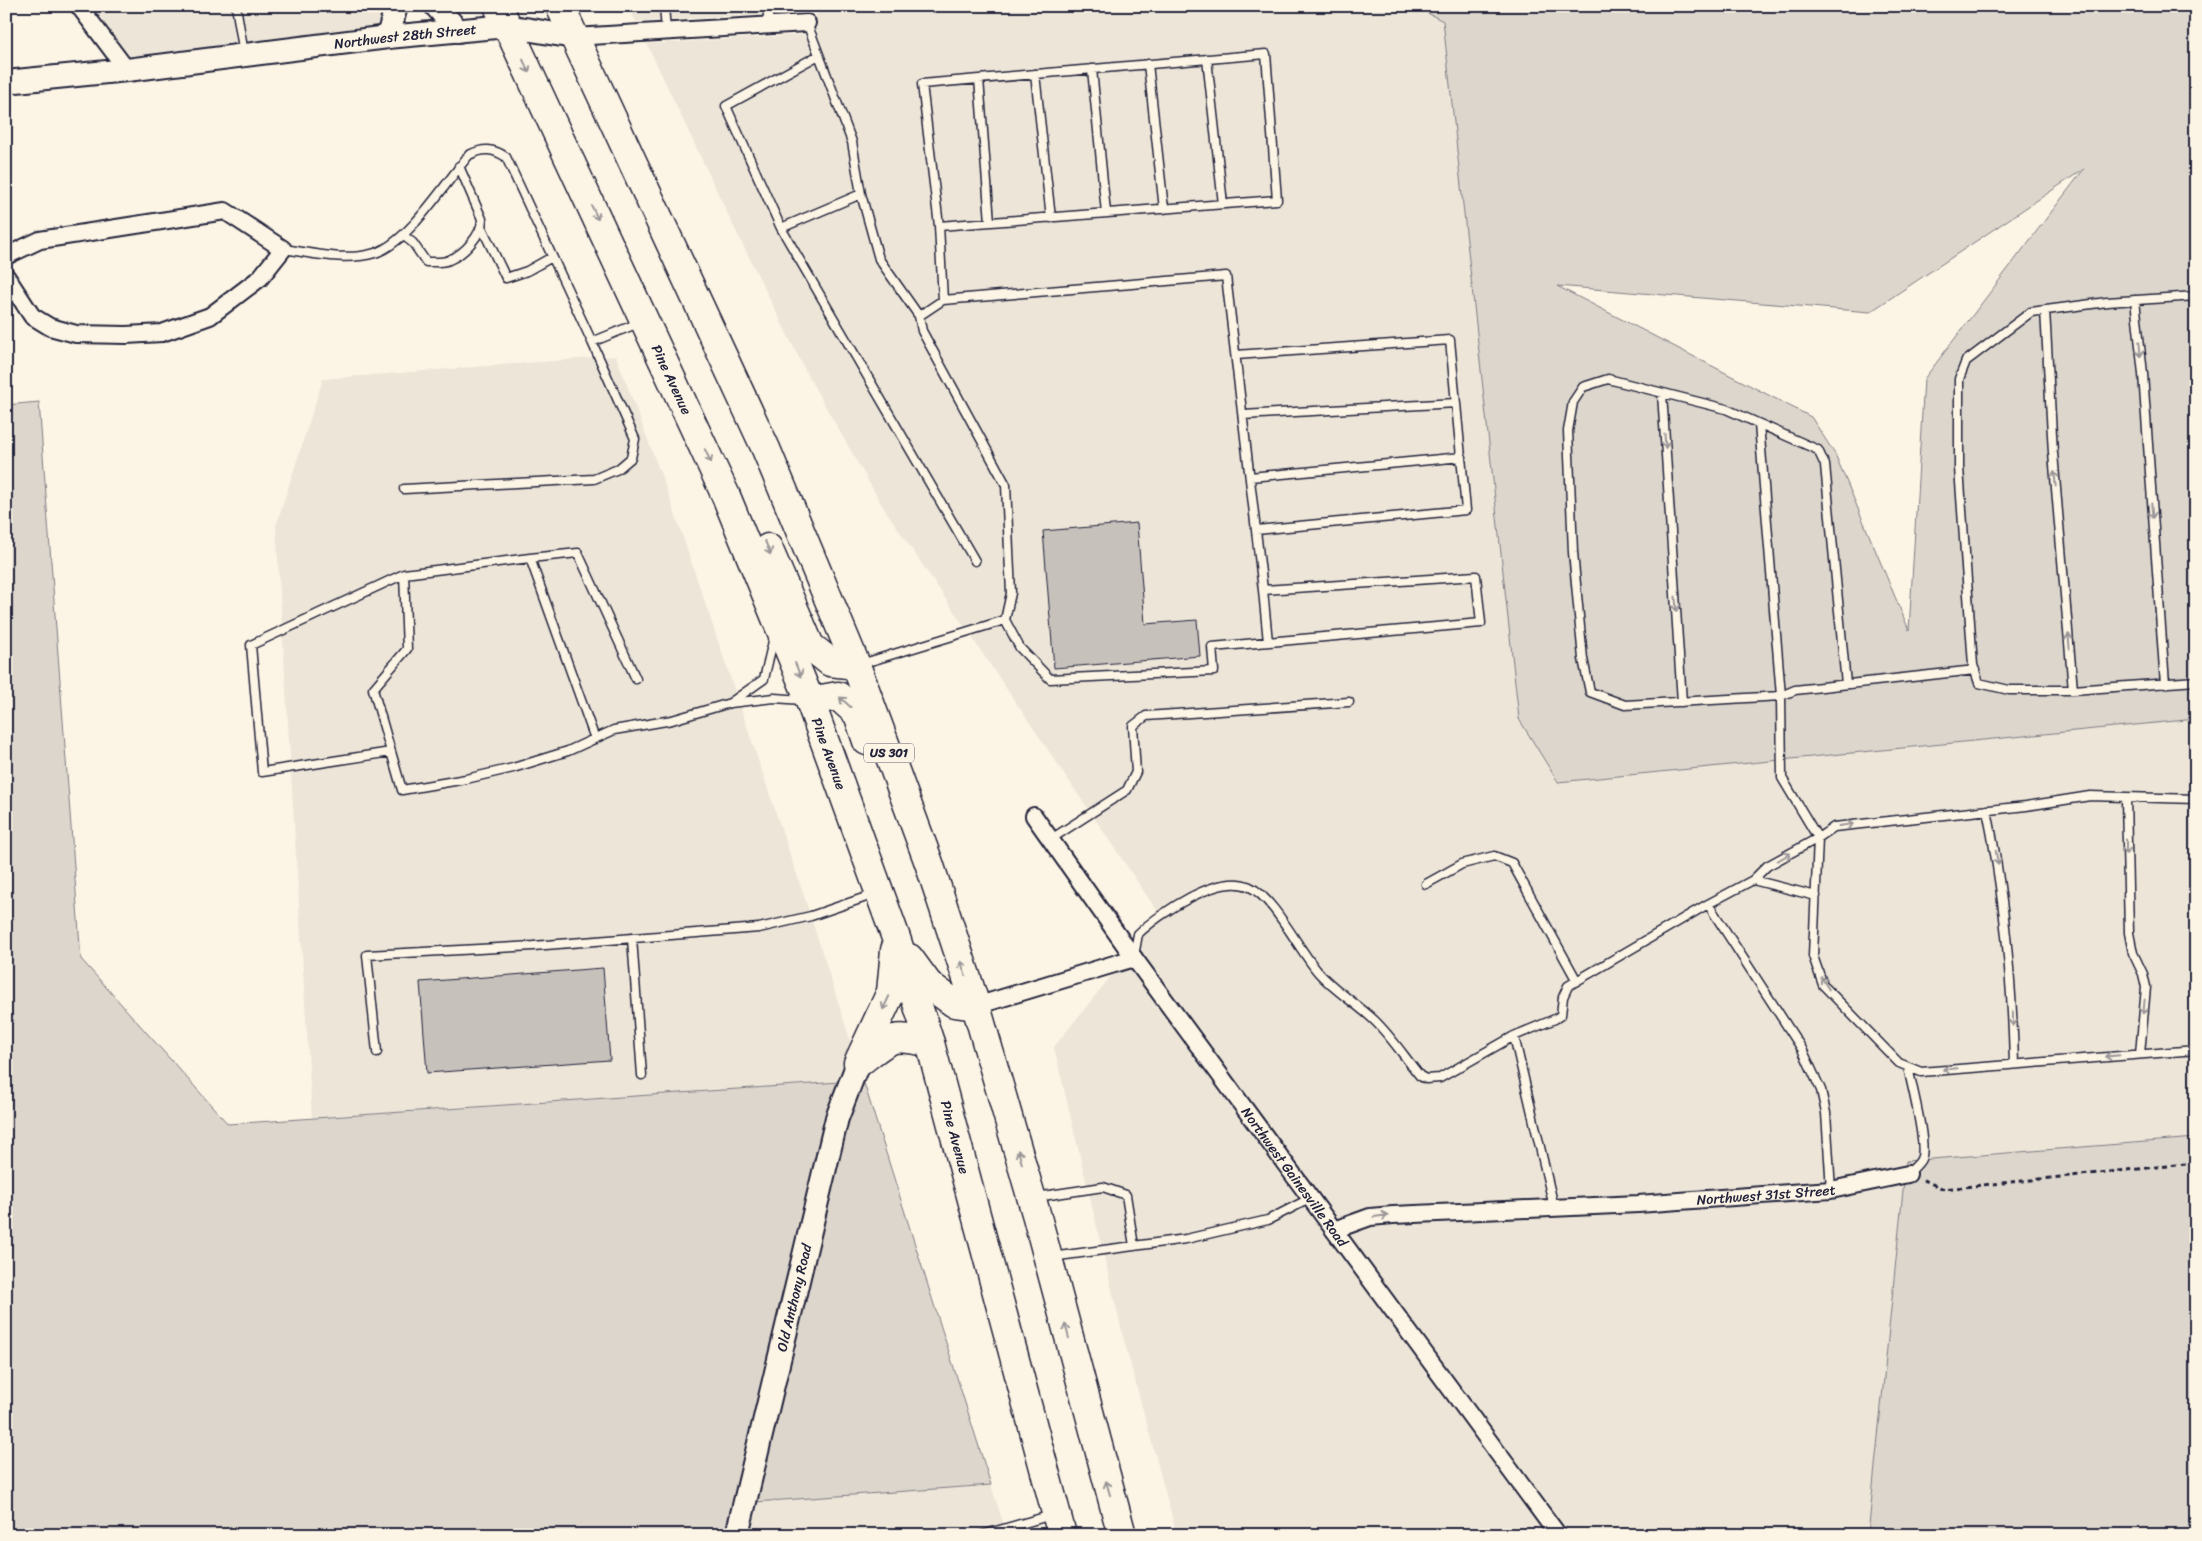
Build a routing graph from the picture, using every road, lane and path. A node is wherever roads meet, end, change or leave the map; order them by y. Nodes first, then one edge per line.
1 (79, 6) edge
2 (236, 6) edge
3 (396, 6) edge
4 (436, 6) edge
5 (560, 6) edge
6 (664, 6) edge
7 (767, 6) edge
8 (503, 16) edge
9 (807, 23) joint
10 (769, 26) junction
11 (458, 31) junction
12 (666, 31) junction
13 (574, 37) junction
14 (388, 38) junction
15 (819, 55) junction
16 (244, 56) junction
17 (1207, 59) junction
18 (1148, 64) junction
19 (1092, 69) junction
20 (126, 70) junction
21 (1035, 74) junction
22 (979, 79) junction
23 (6, 82) edge
24 (459, 166) junction
25 (861, 194) junction
26 (1223, 204) junction
27 (1164, 209) junction
28 (1106, 214) junction
29 (1051, 218) junction
30 (990, 222) junction
31 (939, 226) junction
32 (482, 228) junction
33 (781, 228) junction
34 (404, 236) junction
35 (283, 248) junction
36 (6, 256) edge
37 (552, 257) junction
38 (6, 276) edge
39 (2196, 296) edge
40 (943, 300) junction
41 (2136, 300) junction
42 (2045, 310) junction
43 (919, 316) junction
44 (645, 320) junction
45 (592, 342) junction
46 (1236, 355) junction
47 (1662, 393) junction
48 (1456, 402) junction
49 (684, 403) junction
50 (1242, 414) junction
51 (1759, 424) junction
52 (1462, 457) junction
53 (1250, 476) junction
54 (404, 490) dead end
55 (1256, 530) junction
56 (530, 558) junction
57 (975, 562) dead end
58 (404, 574) junction
59 (1263, 590) junction
60 (775, 616) junction
61 (1005, 620) junction
62 (1268, 642) junction
63 (856, 665) junction
64 (1975, 670) junction
65 (636, 679) dead end
66 (2196, 681) edge
67 (1846, 684) junction
68 (2164, 684) junction
69 (2073, 690) junction
70 (1781, 696) junction
71 (810, 701) junction
72 (1349, 702) dead end
73 (1682, 702) junction
74 (730, 703) junction
75 (595, 739) junction
76 (391, 752) junction
77 (2126, 799) junction
78 (2196, 799) edge
79 (1988, 810) junction
80 (1034, 816) dead end
81 (1818, 838) junction
82 (1051, 839) junction
83 (929, 862) junction
84 (1753, 880) junction
85 (1426, 884) dead end
86 (880, 893) junction
87 (1816, 896) junction
88 (1708, 904) junction
89 (632, 938) junction
90 (896, 938) junction
91 (1134, 958) junction
92 (1576, 981) junction
93 (976, 1006) junction
94 (1514, 1036) junction
95 (930, 1043) junction
96 (2196, 1050) edge
97 (377, 1052) dead end
98 (2140, 1054) junction
99 (858, 1063) junction
100 (2014, 1064) junction
101 (1908, 1066) junction
102 (642, 1075) dead end
103 (2196, 1163) edge
104 (1908, 1174) junction
105 (1831, 1190) junction
106 (1032, 1197) junction
107 (1311, 1198) junction
108 (1554, 1206) junction
109 (1334, 1230) junction
110 (1134, 1246) junction
111 (1048, 1258) junction
112 (1059, 1524) edge
113 (737, 1535) edge
114 (982, 1535) edge
115 (1122, 1535) edge
116 (1558, 1535) edge

1 - 20 street
2 - 16 lane
3 - 14 street
4 - 11 street
5 - 13 highway, US 301
6 - 12 lane
7 - 10 lane
8 - 11 street, Northwest 28th Street
8 - 13 street, Northwest 28th Street
8 -> 44 highway, Pine Avenue
9 - 10 street, Northwest 28th Street
9 - 15 lane
10 - 12 street, Northwest 28th Street
11 - 14 street, Northwest 28th Street
12 - 13 street, Northwest 28th Street
13 - 63 highway, US 301
14 - 16 street, Northwest 28th Street
15 - 25 lane
15 - 33 lane
16 - 20 street, Northwest 28th Street
17 - 18 lane
17 - 26 lane
17 - 26 lane
18 - 19 lane
18 - 27 lane
19 - 21 lane
19 - 28 lane
20 - 23 street, Northwest 28th Street
21 - 22 lane
21 - 29 lane
22 - 30 lane
22 - 31 lane
24 - 32 lane
24 - 34 lane
24 - 37 lane
25 - 33 lane
25 - 43 lane
26 - 27 lane
27 - 28 lane
28 - 29 lane
29 - 30 lane
30 - 31 lane
31 - 40 lane
32 - 34 lane
32 - 37 lane
33 - 57 lane
34 - 35 lane
35 - 36 street
35 - 38 street
37 - 45 lane
39 - 41 lane
40 - 43 lane
40 - 46 lane
41 - 42 lane
41 -> 68 lane
42 - 64 lane
69 -> 42 lane
43 - 61 lane
44 - 45 lane
44 - 49 highway, Pine Avenue
45 - 54 lane
46 - 48 lane
46 - 50 lane
47 - 51 lane
47 -> 73 lane
47 - 73 lane
48 - 50 lane
48 - 52 lane
49 -> 60 highway, Pine Avenue
49 -> 63 highway
50 - 53 lane
51 - 67 lane
51 - 70 lane
52 - 53 lane
52 - 55 lane
53 - 55 lane
55 - 59 lane
56 - 58 lane
56 - 65 lane
56 - 75 lane
58 - 76 lane
58 - 76 lane
59 - 62 lane
59 - 62 lane
60 -> 71 highway, Pine Avenue
60 - 74 lane
61 - 62 lane
61 - 63 lane
63 - 83 highway, US 301
64 - 67 lane
64 - 69 lane
66 - 68 lane
67 - 70 lane
68 - 69 lane
70 - 73 lane
70 - 81 lane
71 - 74 lane
83 -> 71 highway
71 - 86 highway, Pine Avenue
72 - 82 lane
74 - 75 lane
75 - 76 lane
77 - 78 lane
77 - 79 lane
77 -> 98 lane
81 -> 79 lane
79 -> 100 lane
80 - 82 street, Northwest Gainesville Road
84 -> 81 lane
81 - 87 lane
82 - 91 street, Northwest Gainesville Road
93 -> 83 highway, US 301
84 - 87 lane
84 - 88 lane
85 - 92 lane
86 - 89 lane
86 - 90 highway, Pine Avenue
101 -> 87 lane
88 - 92 lane
88 - 105 lane
89 - 97 lane
89 - 102 lane
90 - 93 highway
90 - 95 highway, Pine Avenue
90 -> 99 highway
91 - 93 street
91 - 94 lane
91 - 107 street, Northwest Gainesville Road
92 - 94 lane
106 -> 93 highway, US 301
94 - 108 lane
95 - 99 highway
95 - 112 highway, Pine Avenue
96 - 98 lane
98 -> 100 lane
99 - 113 street, Old Anthony Road
100 -> 101 lane
101 - 104 lane
103 - 104 path
104 - 105 street, Northwest 31st Street
105 - 108 street, Northwest 31st Street
106 - 110 lane
106 - 111 highway, US 301
107 - 109 street, Northwest Gainesville Road
107 - 110 lane
109 -> 108 street, Northwest 31st Street
109 - 116 street, Northwest Gainesville Road
110 - 111 lane
115 -> 111 highway, US 301
112 - 114 lane

